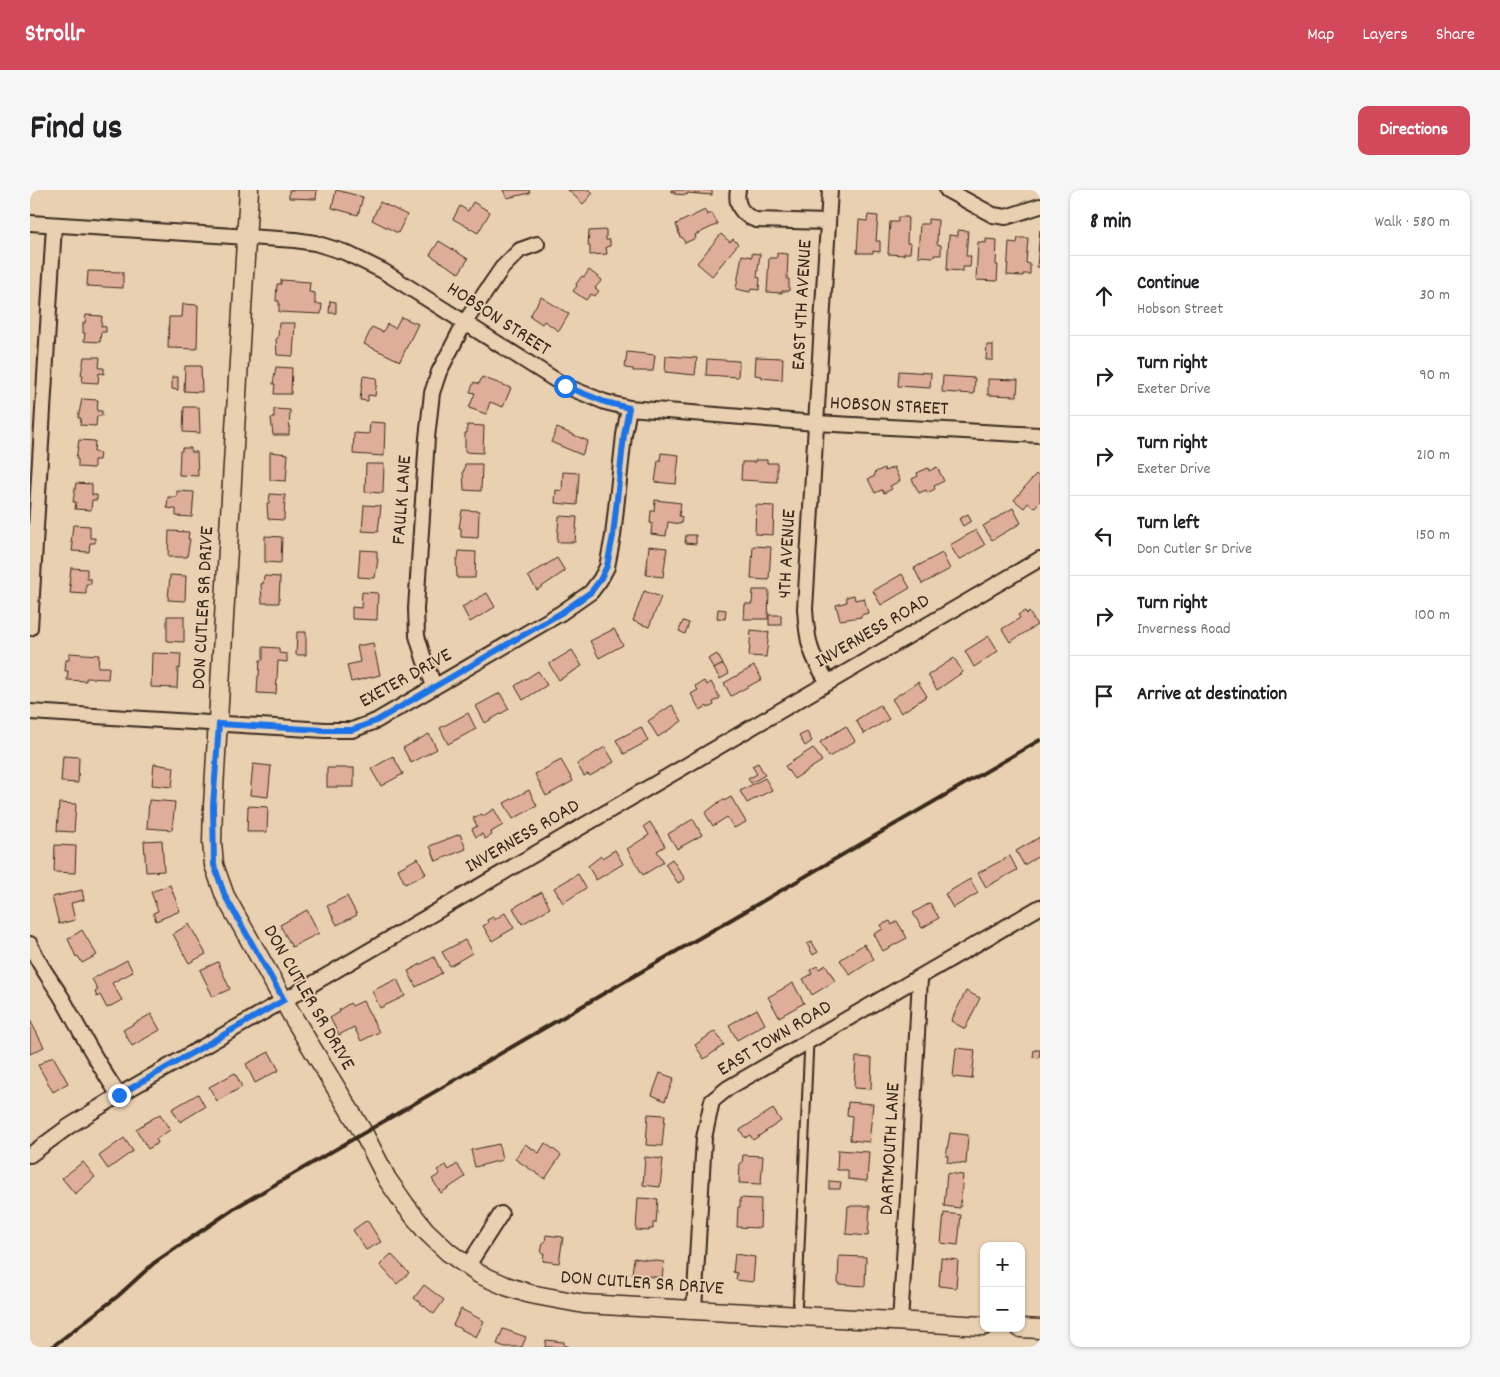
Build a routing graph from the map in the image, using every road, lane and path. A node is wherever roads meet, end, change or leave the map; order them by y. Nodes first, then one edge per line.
1 (249, 190) edge
2 (738, 190) edge
3 (830, 190) edge
4 (948, 190) edge
5 (1040, 206) edge
6 (828, 222) junction
7 (30, 224) edge
8 (54, 225) junction
9 (246, 237) junction
10 (538, 244) dead end
11 (465, 322) junction
12 (629, 408) junction
13 (816, 423) junction
14 (1040, 435) edge
15 (1040, 559) edge
16 (30, 628) edge
17 (828, 682) junction
18 (434, 686) junction
19 (30, 712) edge
20 (219, 724) junction
21 (1040, 907) edge
22 (30, 944) edge
23 (920, 978) junction
24 (284, 1000) junction
25 (809, 1041) junction
26 (119, 1095) junction
27 (30, 1155) edge
28 (501, 1214) dead end
29 (467, 1266) junction
30 (694, 1310) junction
31 (797, 1316) junction
32 (900, 1322) junction
33 (980, 1326) edge
34 (1025, 1328) edge
35 (1040, 1329) edge

1 - 9 street, DON CUTLER SR DRIVE
2 - 6 street
3 - 6 street, EAST 4TH AVENUE
4 - 5 street
6 - 13 street, EAST 4TH AVENUE
7 - 8 street, HOBSON STREET
8 - 9 street, HOBSON STREET
8 - 16 street
9 - 11 street, HOBSON STREET
9 - 20 street, DON CUTLER SR DRIVE
10 - 11 street, FAULK LANE
11 - 12 street, HOBSON STREET
11 - 18 street, FAULK LANE
12 - 13 street, HOBSON STREET
12 - 18 street, EXETER DRIVE
13 - 14 street, HOBSON STREET
13 - 17 street, 4TH AVENUE
15 - 17 street, INVERNESS ROAD
17 - 24 street, INVERNESS ROAD
18 - 20 street, EXETER DRIVE
19 - 20 street, EXETER DRIVE
20 - 24 street, DON CUTLER SR DRIVE
21 - 23 street, EAST TOWN ROAD
22 - 26 street
23 - 25 street, EAST TOWN ROAD
23 - 32 street, DARTMOUTH LANE
24 - 26 street, INVERNESS ROAD
24 - 29 street, DON CUTLER SR DRIVE
25 - 30 street, EAST TOWN ROAD
25 - 31 lane
26 - 27 street, INVERNESS ROAD
28 - 29 street
29 - 30 street, DON CUTLER SR DRIVE
30 - 31 street, DON CUTLER SR DRIVE
31 - 32 street, DON CUTLER SR DRIVE
32 - 33 street, DON CUTLER SR DRIVE
34 - 35 street

